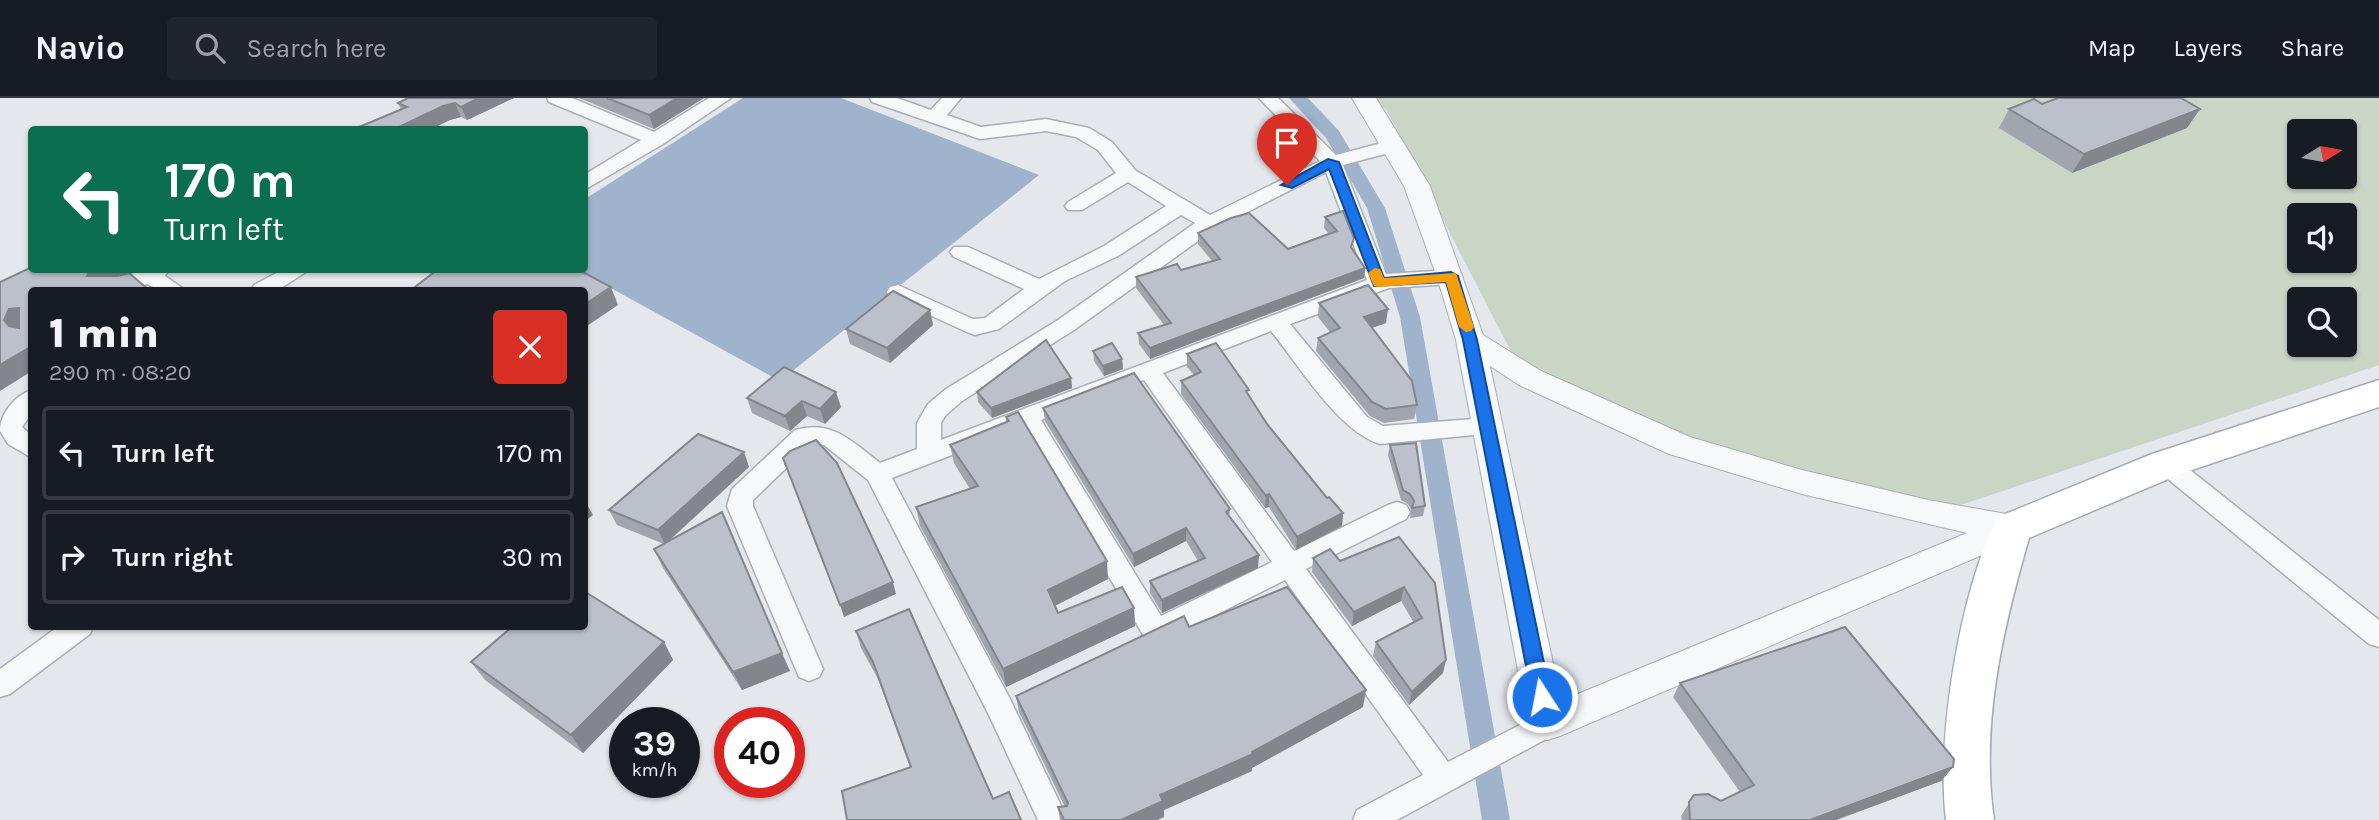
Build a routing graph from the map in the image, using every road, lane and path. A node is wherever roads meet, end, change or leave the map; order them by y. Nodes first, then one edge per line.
1 (556, 98) edge
2 (722, 98) edge
3 (879, 98) edge
4 (952, 98) edge
5 (1268, 98) edge
6 (1364, 98) edge
7 (934, 118) junction
8 (656, 140) junction
9 (1382, 149) junction
10 (1337, 160) junction
11 (1128, 174) junction
12 (588, 182) edge
13 (1075, 206) dead end
14 (1180, 206) junction
15 (1209, 223) junction
16 (961, 252) dead end
17 (152, 273) edge
18 (155, 273) edge
19 (293, 273) edge
20 (1451, 276) junction
21 (1383, 282) junction
22 (120, 287) edge
23 (171, 287) edge
24 (267, 287) edge
25 (1040, 288) junction
26 (898, 292) edge
27 (1275, 321) junction
28 (1470, 340) junction
29 (1149, 370) junction
30 (2379, 393) edge
31 (28, 402) edge
32 (1026, 415) junction
33 (1488, 428) junction
34 (28, 446) edge
35 (929, 454) junction
36 (2166, 464) junction
37 (877, 474) junction
38 (1397, 512) dead end
39 (2011, 528) junction
40 (1291, 567) junction
41 (75, 630) edge
42 (2379, 636) edge
43 (809, 669) dead end
44 (0, 685) edge
45 (1547, 724) junction
46 (1443, 780) junction
47 (1053, 820) edge
48 (1368, 820) edge
49 (1970, 820) edge

1 - 8 street
2 - 8 street
3 - 7 street
4 - 7 street
5 - 10 street
6 - 9 street
7 - 11 street
8 - 12 street
9 - 10 street
9 - 20 street
10 - 15 street
10 - 21 street
11 - 13 street
11 - 14 street
14 - 15 street
14 - 25 street
15 - 35 street
16 - 25 street
17 - 22 street
18 - 23 street
19 - 24 street
20 - 21 street
20 - 28 street
21 - 27 street
25 - 26 street
27 - 29 street
27 - 33 street
28 - 33 street
28 - 39 street
29 - 32 street
29 - 40 street
30 - 36 main road
31 - 34 street
32 - 35 street
32 - 40 street
33 - 45 street
35 - 37 street
36 - 39 main road
36 - 42 street
37 - 43 street
37 - 47 street
38 - 40 street
39 - 45 street
39 - 49 main road
40 - 46 street
41 - 44 street
45 - 46 street
46 - 48 street

